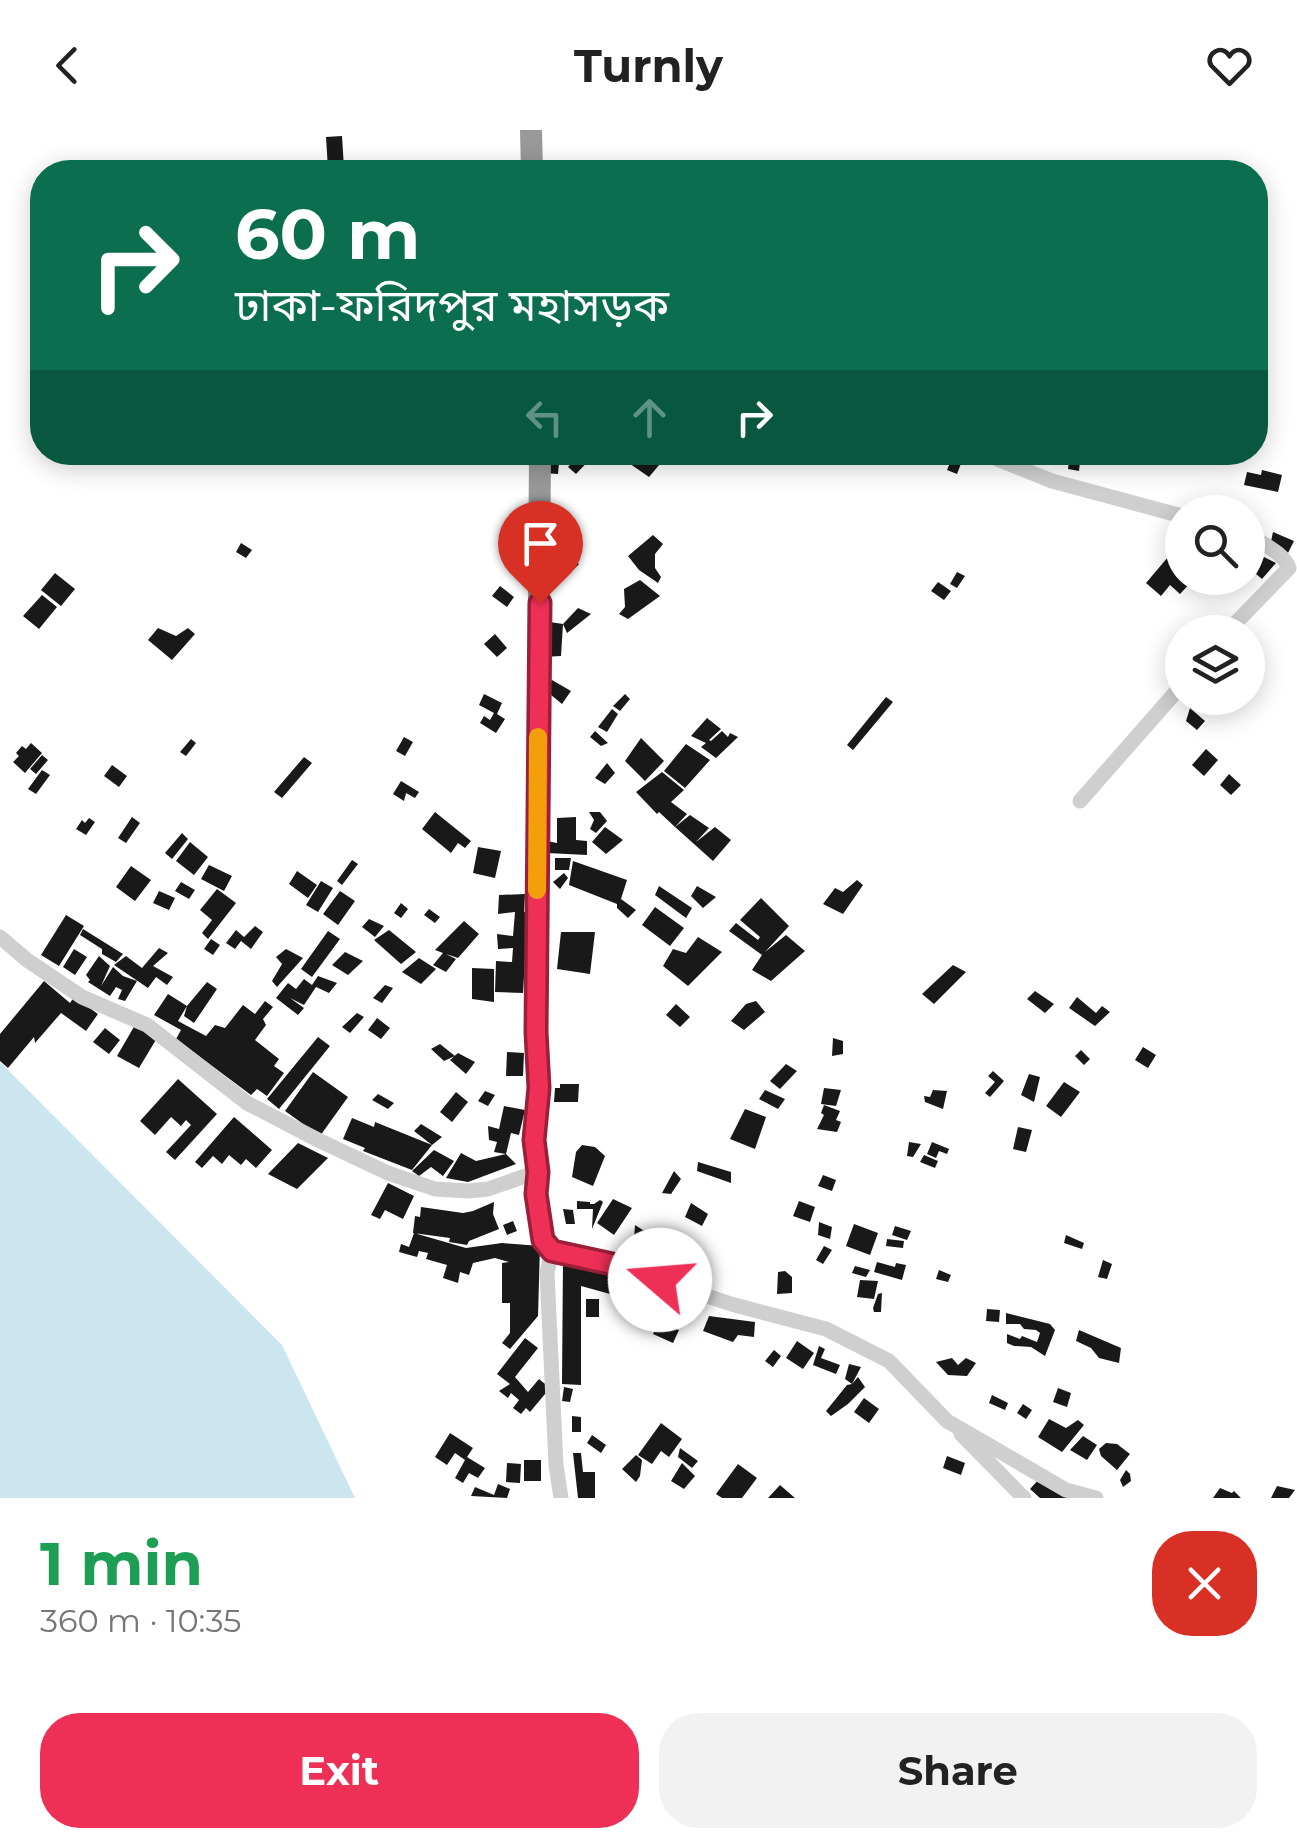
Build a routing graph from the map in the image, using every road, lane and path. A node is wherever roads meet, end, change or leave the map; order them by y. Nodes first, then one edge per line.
1 (530, 130) edge
2 (531, 160) edge
3 (540, 465) edge
4 (1012, 465) edge
5 (1165, 511) edge
6 (1265, 546) edge
7 (1293, 564) edge
8 (1243, 615) edge
9 (1165, 704) edge
10 (1080, 801) dead end
11 (0, 937) edge
12 (538, 1172) junction
13 (552, 1251) junction
14 (947, 1421) junction
15 (561, 1498) edge
16 (1024, 1498) edge
17 (1096, 1498) edge

1 - 2 highway
3 - 12 highway
4 - 5 street
6 - 7 street
7 - 8 street
9 - 10 street
11 - 12 street
12 - 13 highway
13 - 14 street
13 - 15 street
14 - 16 street
14 - 17 street

